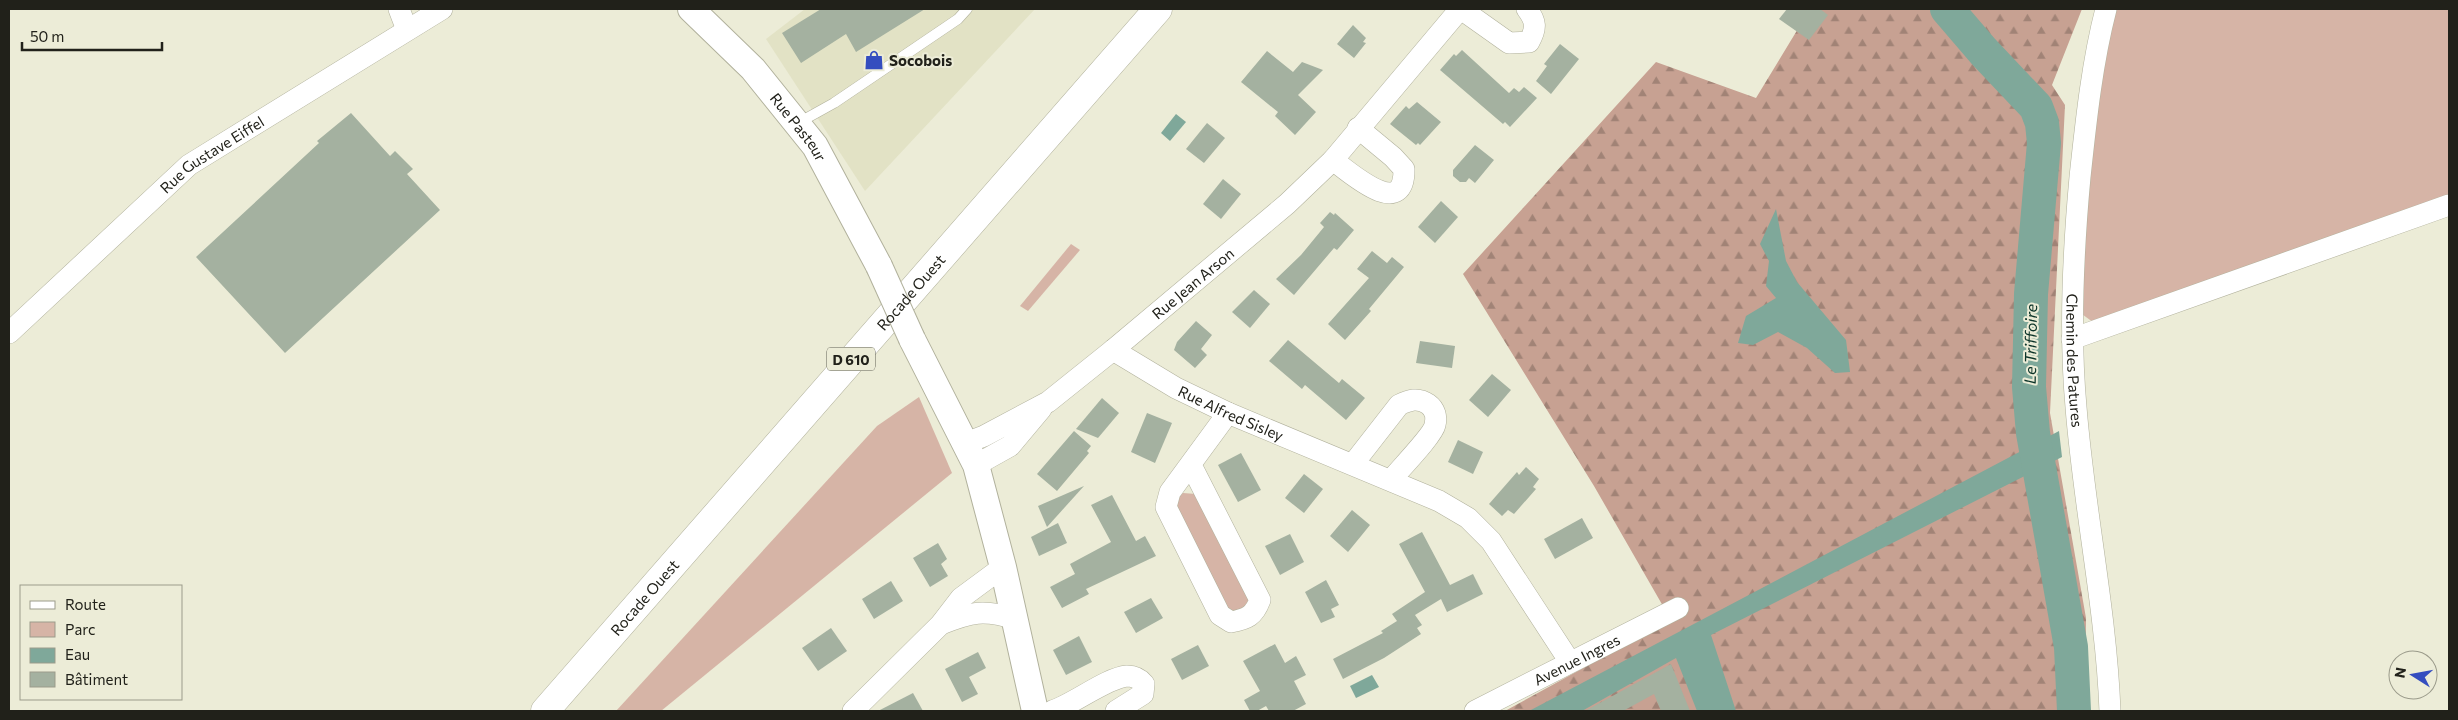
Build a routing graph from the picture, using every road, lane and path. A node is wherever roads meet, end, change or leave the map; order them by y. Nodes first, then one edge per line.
1 (399, 9) edge
2 (442, 9) edge
3 (691, 9) edge
4 (967, 9) edge
5 (1158, 9) edge
6 (1460, 9) edge
7 (1527, 9) edge
8 (2106, 9) edge
9 (407, 30) junction
10 (797, 124) junction
11 (1358, 128) junction
12 (1332, 160) junction
13 (2449, 205) edge
14 (9, 333) edge
15 (2072, 339) junction
16 (1113, 350) junction
17 (1228, 413) junction
18 (971, 454) junction
19 (1353, 464) junction
20 (1191, 465) junction
21 (1391, 480) junction
22 (1003, 567) junction
23 (1678, 608) dead end
24 (1015, 619) junction
25 (941, 624) junction
26 (1570, 662) junction
27 (544, 711) edge
28 (853, 711) edge
29 (1035, 711) edge
30 (1052, 711) edge
31 (1116, 711) edge
32 (1475, 711) edge
33 (2110, 711) edge

1 - 9 street
2 - 9 street, Rue Gustave Eiffel
3 - 10 street, Rue Pasteur
4 - 10 lane
5 - 27 main road, Rocade Ouest / D 610
6 - 7 street, Rue Jean Arson
6 - 11 street, Rue Jean Arson
8 - 15 street, Chemin des Patures
9 - 14 street, Rue Gustave Eiffel
10 - 18 street, Rue Pasteur, bridge
11 - 12 street, Rue Jean Arson
11 - 12 street
12 - 16 street, Rue Jean Arson
13 - 15 street
15 - 33 street, Chemin des Patures
16 - 17 street, Rue Alfred Sisley
16 - 18 street, Rue Jean Arson
17 - 19 street, Rue Alfred Sisley
17 - 20 street
18 - 22 street, Rue Pasteur
19 - 21 street, Rue Alfred Sisley
19 - 21 street
20 - 20 street
21 - 26 street, Rue Alfred Sisley
22 - 24 street, Rue Pasteur
22 - 25 street
23 - 26 street, Avenue Ingres
24 - 25 street
24 - 29 street, Rue Pasteur
25 - 28 street
26 - 32 street, Avenue Ingres
30 - 31 street

